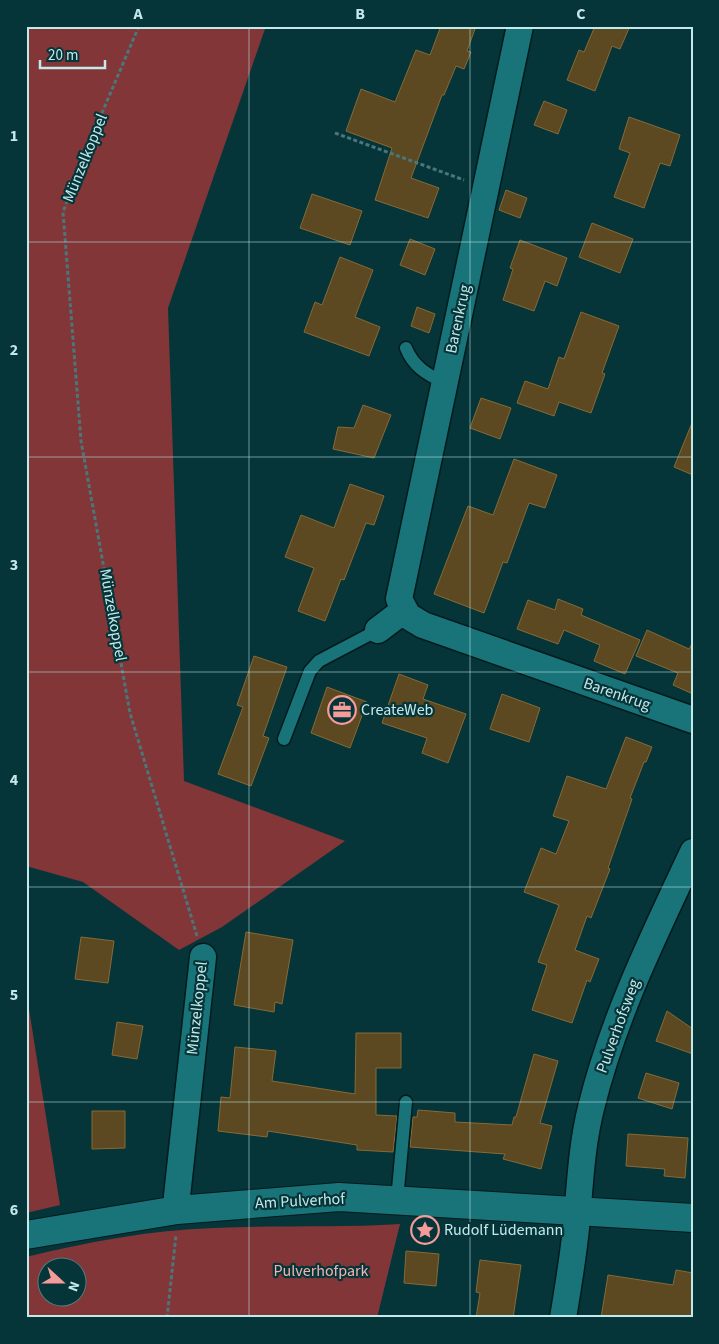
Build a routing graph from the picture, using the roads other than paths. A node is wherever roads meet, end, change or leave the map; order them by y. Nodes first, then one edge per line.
1 (520, 26) edge
2 (406, 348) dead end
3 (444, 382) junction
4 (403, 611) junction
5 (378, 630) joint
6 (693, 720) edge
7 (284, 739) dead end
8 (693, 852) edge
9 (203, 957) road end
10 (406, 1102) dead end
11 (396, 1200) junction
12 (177, 1210) junction
13 (577, 1210) junction
14 (693, 1218) edge
15 (26, 1235) edge
16 (563, 1318) edge

1 - 3 street, Barenkrug
2 - 3 lane
3 - 4 street, Barenkrug
4 - 5 street
4 - 6 street, Barenkrug
5 - 7 lane
8 - 13 street, Pulverhofsweg
9 - 12 street, Münzelkoppel
10 - 11 lane
11 - 12 street, Am Pulverhof
11 - 13 street, Am Pulverhof
12 - 15 street, Am Pulverhof
13 - 14 street, Am Pulverhof
13 - 16 street, Pulverhofsweg

